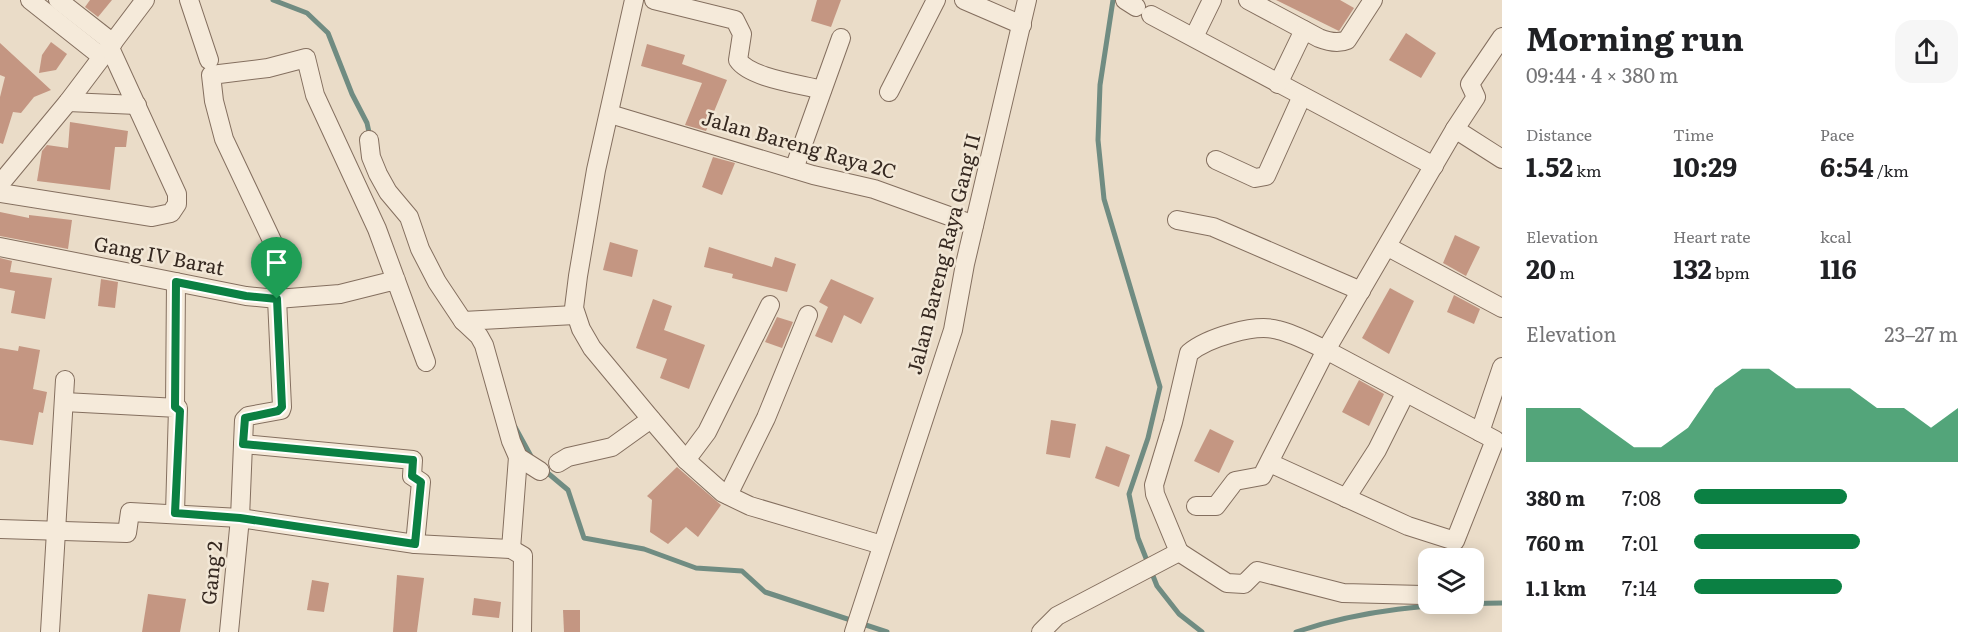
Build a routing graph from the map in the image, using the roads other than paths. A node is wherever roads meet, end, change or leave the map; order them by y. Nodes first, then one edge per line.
1 (30, 0) edge
2 (58, 0) edge
3 (146, 0) edge
4 (189, 0) edge
5 (634, 0) edge
6 (654, 0) edge
7 (936, 0) edge
8 (964, 0) edge
9 (1027, 0) edge
10 (1212, 0) edge
11 (1248, 0) edge
12 (1373, 0) edge
13 (1137, 8) edge
14 (1022, 25) junction
15 (1304, 30) junction
16 (1194, 37) junction
17 (1502, 37) edge
18 (841, 38) dead end
19 (108, 50) junction
20 (209, 60) dead end
21 (1278, 84) junction
22 (822, 90) junction
23 (889, 92) dead end
24 (1302, 96) junction
25 (68, 102) junction
26 (137, 105) junction
27 (610, 114) junction
28 (1455, 129) junction
29 (369, 140) dead end
30 (1502, 159) edge
31 (1216, 160) dead end
32 (1434, 166) junction
33 (794, 169) junction
34 (0, 184) edge
35 (0, 193) edge
36 (1177, 220) dead end
37 (974, 225) junction
38 (0, 247) edge
39 (1388, 247) junction
40 (396, 280) junction
41 (176, 282) junction
42 (1361, 291) junction
43 (277, 299) junction
44 (770, 305) dead end
45 (1502, 308) edge
46 (575, 315) junction
47 (808, 315) dead end
48 (468, 320) junction
49 (1326, 350) junction
50 (426, 362) dead end
51 (1502, 367) edge
52 (65, 380) dead end
53 (1405, 394) junction
54 (64, 402) junction
55 (175, 407) junction
56 (651, 419) junction
57 (1480, 432) junction
58 (243, 444) junction
59 (518, 457) junction
60 (686, 460) junction
61 (1270, 462) junction
62 (558, 463) dead end
63 (540, 471) dead end
64 (728, 495) junction
65 (1346, 498) junction
66 (1196, 506) dead end
67 (175, 513) junction
68 (240, 518) junction
69 (0, 529) edge
70 (56, 530) junction
71 (415, 544) junction
72 (882, 545) junction
73 (511, 549) junction
74 (1179, 552) junction
75 (1418, 595) edge
76 (856, 625) edge
77 (50, 632) edge
78 (229, 632) edge
79 (522, 632) edge
80 (1041, 632) edge

1 - 19 street
2 - 19 street
3 - 19 street
4 - 20 street
5 - 27 street
6 - 22 street
7 - 23 street
8 - 14 street
9 - 14 street, Jalan Bareng Raya Gang II
10 - 16 street
11 - 15 street
12 - 15 street
13 - 16 street
14 - 37 street, Jalan Bareng Raya Gang II
15 - 21 street
16 - 21 street
17 - 28 street
18 - 22 street
19 - 25 street
19 - 26 street
21 - 24 street
22 - 33 street
24 - 31 street
24 - 32 street
25 - 26 street
25 - 34 street
26 - 35 street
27 - 33 street, Jalan Bareng Raya 2C
27 - 46 street
28 - 30 street
28 - 32 street
29 - 48 street
32 - 39 street
33 - 37 street, Jalan Bareng Raya 2C
36 - 42 street
37 - 72 street, Jalan Bareng Raya Gang II
38 - 41 street, Gang IV Barat
39 - 42 street
39 - 45 street
40 - 43 street, Gang IV Barat
40 - 43 street
40 - 50 street
41 - 43 street, Gang IV Barat
41 - 55 street
42 - 49 street
43 - 58 street
44 - 60 street
46 - 48 street
46 - 56 street
47 - 64 street
48 - 59 street
49 - 53 street
49 - 61 street
49 - 74 street
51 - 57 street
52 - 54 street
53 - 57 street
53 - 65 street
54 - 55 street
54 - 70 street
55 - 67 street
56 - 60 street
56 - 62 street
57 - 65 street
58 - 68 street
58 - 71 street
59 - 63 street
59 - 73 street
60 - 64 street
61 - 65 street
61 - 66 street
64 - 72 street
67 - 68 street
67 - 70 street
68 - 71 street
68 - 78 street, Gang 2
69 - 70 street
70 - 77 street
71 - 73 street
72 - 76 street, Jalan Bareng Raya Gang II
73 - 79 street
74 - 75 street
74 - 80 street

